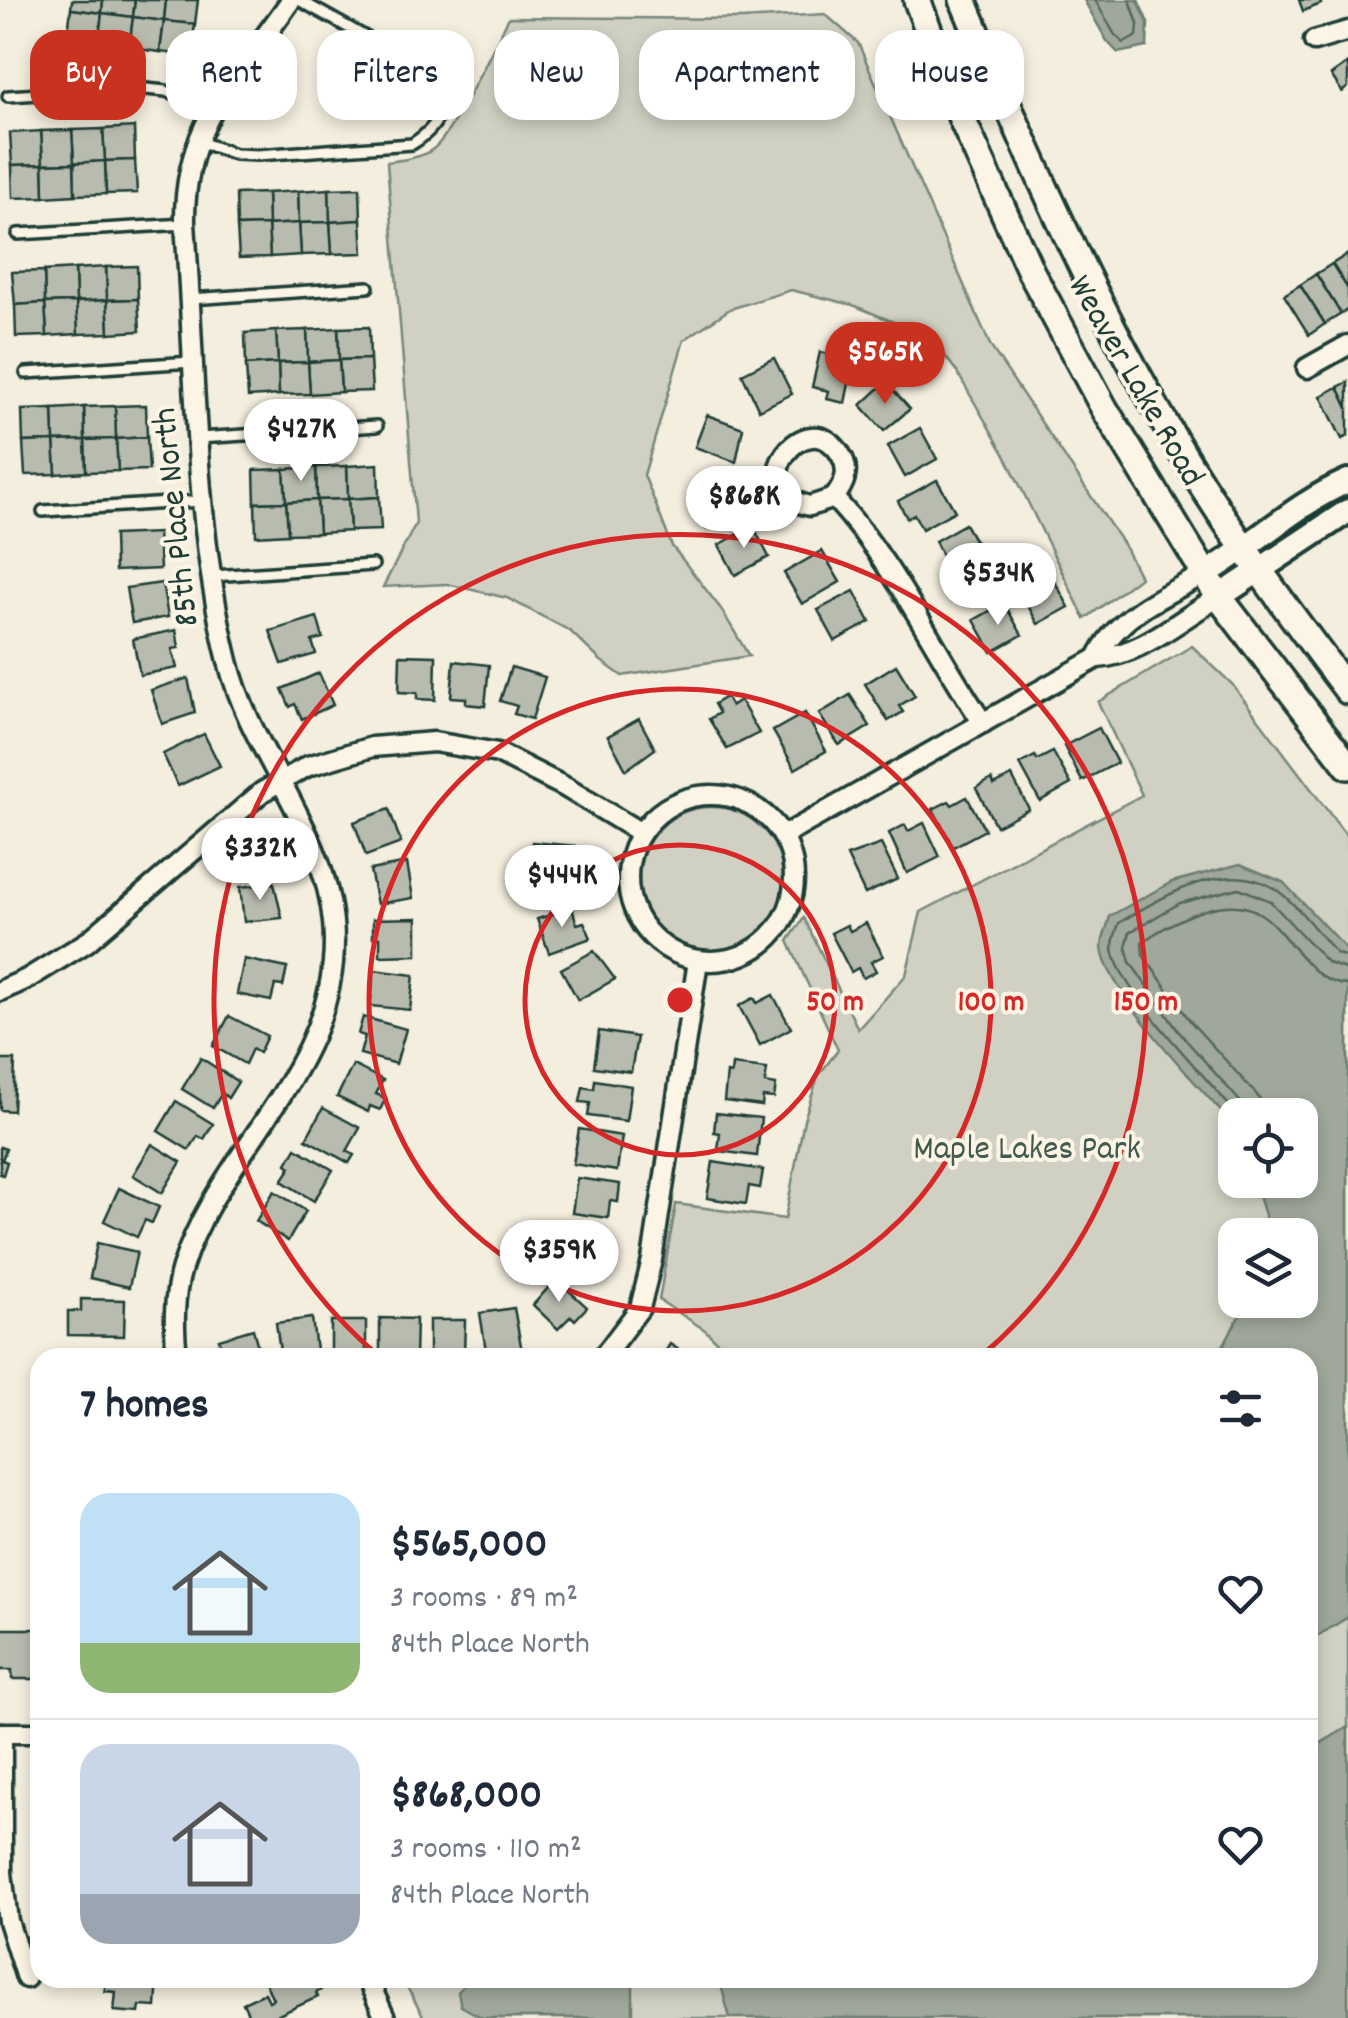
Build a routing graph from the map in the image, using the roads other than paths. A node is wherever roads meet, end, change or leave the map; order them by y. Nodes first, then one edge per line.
1 (291, 0) edge
2 (299, 0) edge
3 (917, 0) edge
4 (963, 0) edge
5 (269, 30) edge
6 (1348, 31) edge
7 (1314, 41) dead end
8 (166, 90) edge
9 (8, 96) dead end
10 (206, 120) edge
11 (197, 141) junction
12 (185, 224) junction
13 (18, 234) dead end
14 (368, 287) dead end
15 (191, 299) junction
16 (1348, 346) edge
17 (194, 362) junction
18 (1307, 368) dead end
19 (26, 374) dead end
20 (377, 426) dead end
21 (200, 438) junction
22 (1348, 481) edge
23 (834, 498) dead end
24 (204, 501) junction
25 (43, 511) dead end
26 (1348, 511) edge
27 (1252, 561) junction
28 (373, 565) dead end
29 (1205, 574) junction
30 (210, 576) junction
31 (1218, 597) junction
32 (1097, 658) junction
33 (1348, 691) edge
34 (983, 723) junction
35 (1348, 766) edge
36 (282, 779) junction
37 (641, 833) junction
38 (784, 836) junction
39 (698, 961) junction
40 (0, 991) edge
41 (176, 1348) edge
42 (610, 1348) edge
43 (1, 1733) edge
44 (30, 1733) edge
45 (26, 1978) dead end
46 (372, 1988) edge
47 (385, 2018) edge

1 - 5 street, 85th Place North
2 - 11 lane
3 - 29 main road, Weaver Lake Road
4 - 27 main road, Weaver Lake Road
6 - 7 street
8 - 9 lane
10 - 11 street, 85th Place North
11 - 12 street, 85th Place North
12 - 13 lane
12 - 15 street, 85th Place North
14 - 15 lane
15 - 17 street, 85th Place North
16 - 18 street
17 - 19 lane
17 - 21 street, 85th Place North
20 - 21 lane
21 - 24 street, 85th Place North
22 - 27 street
23 - 34 street
24 - 25 lane
24 - 30 street, 85th Place North
26 - 27 street
27 - 29 street
27 - 31 street
27 - 33 main road, Weaver Lake Road
28 - 30 lane
29 - 31 main road, Weaver Lake Road
29 - 32 street
30 - 36 street, 85th Place North
31 - 32 street
31 - 35 main road, Weaver Lake Road
32 - 34 street
34 - 38 street
36 - 37 street
36 - 40 street
36 - 41 street, 85th Place North
37 - 38 street
37 - 39 street
38 - 39 street
39 - 42 street
43 - 44 street
43 - 45 street
46 - 47 street

